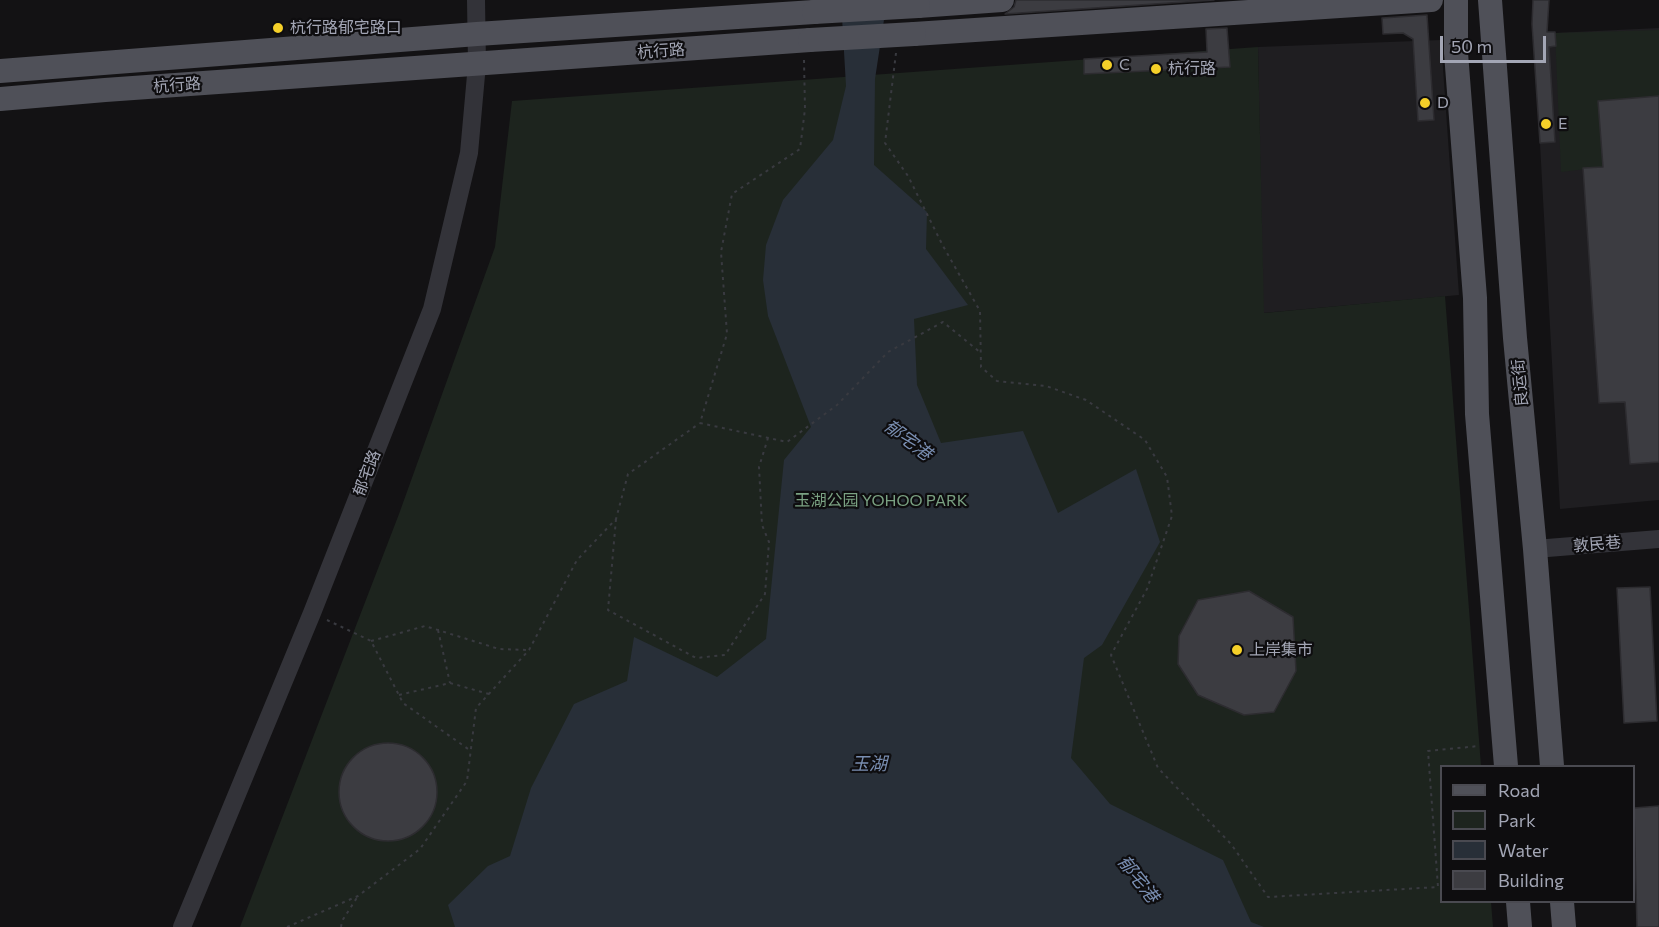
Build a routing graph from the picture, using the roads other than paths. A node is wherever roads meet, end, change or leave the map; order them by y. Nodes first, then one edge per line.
1 (476, 0) edge
2 (1002, 0) edge
3 (1431, 0) edge
4 (1456, 0) edge
5 (1490, 0) edge
6 (477, 34) junction
7 (477, 64) junction
8 (0, 71) edge
9 (0, 99) edge
10 (1659, 539) edge
11 (1535, 549) junction
12 (1506, 765) edge
13 (1552, 765) edge
14 (1518, 903) edge
15 (1562, 903) edge
16 (182, 927) edge
17 (1520, 927) edge
18 (1564, 927) edge

1 - 6 street, 郁宅路
2 - 6 main road, 杭行路, bridge
3 - 7 main road, 杭行路, bridge
4 - 12 main road
5 - 11 main road, 良运街
6 - 7 street, 郁宅路
6 - 8 main road, 杭行路
7 - 9 main road, 杭行路
7 - 16 street, 郁宅路
10 - 11 street, 敦民巷
11 - 13 main road, 良运街
14 - 17 main road
15 - 18 main road

